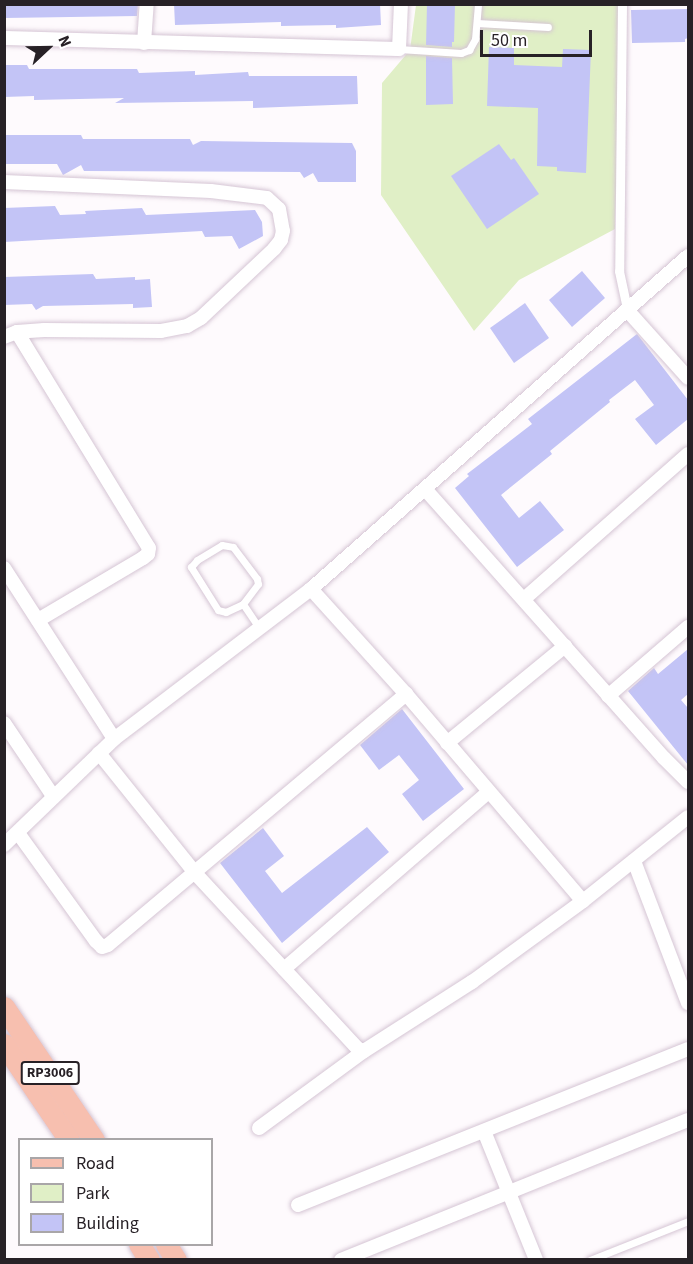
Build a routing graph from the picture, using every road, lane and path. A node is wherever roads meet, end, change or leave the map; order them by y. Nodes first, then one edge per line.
1 (147, 4) edge
2 (400, 4) edge
3 (478, 4) edge
4 (622, 4) edge
5 (477, 23) junction
6 (548, 27) dead end
7 (4, 38) edge
8 (144, 43) junction
9 (399, 49) junction
10 (4, 182) edge
11 (688, 256) edge
12 (627, 310) junction
13 (11, 335) edge
14 (688, 378) edge
15 (688, 454) edge
16 (425, 489) junction
17 (4, 568) edge
18 (311, 590) junction
19 (524, 599) junction
20 (243, 604) junction
21 (38, 620) junction
22 (688, 627) edge
23 (260, 629) junction
24 (565, 646) junction
25 (406, 694) junction
26 (608, 696) junction
27 (4, 723) edge
28 (114, 740) junction
29 (447, 743) junction
30 (99, 753) junction
31 (688, 782) edge
32 (488, 792) junction
33 (53, 796) junction
34 (688, 817) edge
35 (18, 833) junction
36 (4, 845) edge
37 (634, 861) junction
38 (195, 873) junction
39 (583, 901) junction
40 (284, 969) junction
41 (688, 1003) edge
42 (4, 1007) edge
43 (4, 1044) edge
44 (688, 1049) edge
45 (364, 1051) junction
46 (688, 1120) edge
47 (259, 1128) dead end
48 (484, 1131) junction
49 (68, 1138) edge
50 (93, 1138) edge
51 (508, 1191) junction
52 (298, 1205) dead end
53 (688, 1221) edge
54 (140, 1246) edge
55 (167, 1246) edge
56 (149, 1260) edge
57 (176, 1260) edge
58 (341, 1260) edge
59 (536, 1260) edge
60 (590, 1260) edge

1 - 8 street
2 - 9 street
3 - 5 lane
4 - 12 street
5 - 6 lane
5 - 9 lane
7 - 8 street
8 - 9 street
10 - 13 street
11 - 12 street
12 - 14 street
12 - 16 street
13 - 21 street
15 - 19 street
16 - 18 street
16 - 19 street
17 - 21 street
18 - 23 street
18 - 25 street
19 - 24 street
20 - 20 lane
20 - 23 lane
21 - 28 street
22 - 26 street
23 - 28 street
24 - 26 street
24 - 29 street
25 - 29 street
25 - 38 street
26 - 31 street
27 - 33 street
28 - 30 street
29 - 32 street
30 - 33 street
30 - 38 street
32 - 39 street
32 - 40 street
33 - 35 street
34 - 37 street
35 - 36 street
35 - 38 street
37 - 39 street
37 - 41 street
38 - 40 street
39 - 45 street
40 - 45 street
42 - 50 main road, RP3006
43 - 49 main road, RP3006
44 - 48 street
45 - 47 street
46 - 51 street
48 - 51 street
48 - 52 street
51 - 58 street
51 - 59 street
53 - 60 lane
54 - 56 main road
55 - 57 main road

